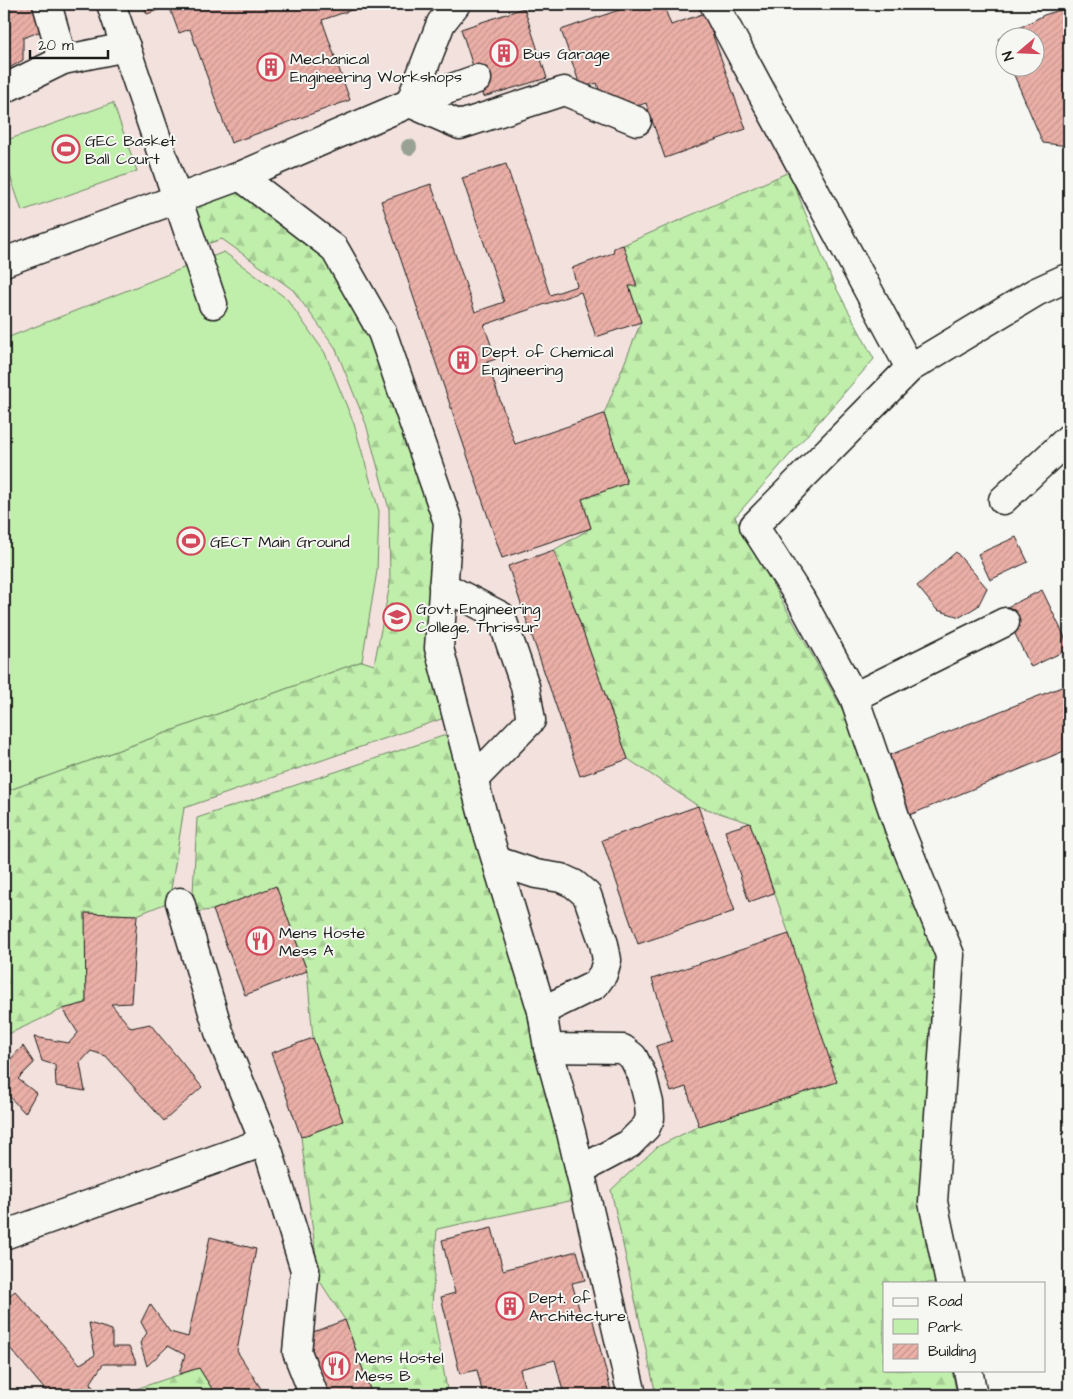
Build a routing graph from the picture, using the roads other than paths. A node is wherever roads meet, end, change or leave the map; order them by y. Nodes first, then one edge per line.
1 (47, 4) edge
2 (111, 4) edge
3 (456, 4) edge
4 (714, 4) edge
5 (126, 47) junction
6 (63, 60) junction
7 (477, 79) dead end
8 (4, 89) edge
9 (410, 103) junction
10 (637, 121) dead end
11 (240, 176) junction
12 (177, 198) junction
13 (4, 262) edge
14 (1069, 277) edge
15 (213, 304) dead end
16 (910, 368) junction
17 (1069, 438) edge
18 (1002, 500) dead end
19 (443, 586) junction
20 (1005, 622) dead end
21 (854, 697) junction
22 (473, 780) junction
23 (496, 861) junction
24 (180, 902) dead end
25 (542, 1012) junction
26 (548, 1048) junction
27 (264, 1142) junction
28 (580, 1170) junction
29 (4, 1235) edge
30 (950, 1282) edge
31 (968, 1372) edge
32 (314, 1395) edge
33 (632, 1395) edge
34 (973, 1395) edge

1 - 6 street
2 - 5 street
3 - 9 street
4 - 16 street
5 - 6 street
5 - 12 street
6 - 8 street
7 - 9 street
9 - 10 street
9 - 11 street
11 - 12 street
11 - 19 street
12 - 13 street
12 - 15 street
14 - 16 street
16 - 21 street
17 - 18 street
19 - 22 street
19 - 22 street
20 - 21 street
21 - 30 street
22 - 23 street
23 - 25 street
23 - 25 street
24 - 27 street
25 - 26 street
26 - 28 street
26 - 28 street
27 - 29 street
27 - 32 street
28 - 33 street
31 - 34 street

